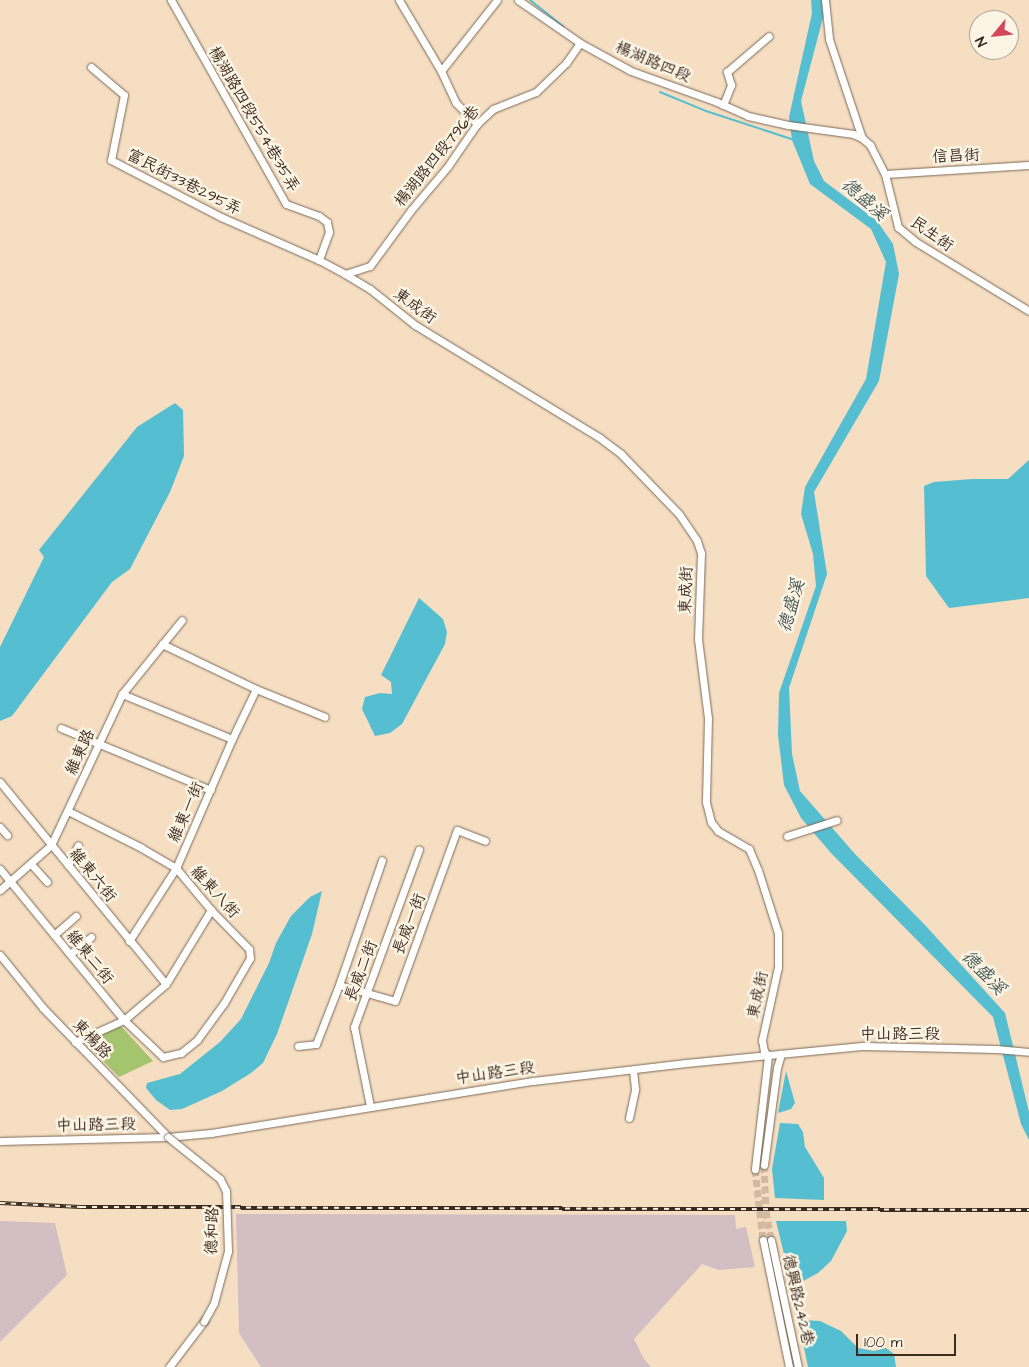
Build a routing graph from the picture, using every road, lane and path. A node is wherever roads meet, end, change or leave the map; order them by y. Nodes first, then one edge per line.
1 (171, 0) edge
2 (398, 0) edge
3 (497, 0) edge
4 (518, 0) edge
5 (826, 0) edge
6 (769, 36) dead end
7 (580, 43) junction
8 (91, 67) dead end
9 (441, 71) junction
10 (723, 105) junction
11 (477, 124) junction
12 (862, 138) junction
13 (1029, 165) edge
14 (885, 174) junction
15 (320, 260) junction
16 (345, 274) junction
17 (1029, 312) edge
18 (182, 620) dead end
19 (162, 644) junction
20 (256, 689) junction
21 (122, 694) junction
22 (325, 717) dead end
23 (61, 728) dead end
24 (232, 738) junction
25 (98, 744) junction
26 (0, 782) edge
27 (211, 790) junction
28 (68, 811) junction
29 (833, 821) dead end
30 (0, 827) edge
31 (6, 835) dead end
32 (787, 836) dead end
33 (485, 841) dead end
34 (51, 844) junction
35 (78, 845) dead end
36 (419, 849) dead end
37 (382, 860) dead end
38 (31, 864) junction
39 (68, 865) junction
40 (176, 868) junction
41 (0, 869) edge
42 (11, 882) junction
43 (47, 882) dead end
44 (0, 890) edge
45 (211, 910) junction
46 (76, 916) dead end
47 (54, 935) junction
48 (91, 937) dead end
49 (129, 941) junction
50 (70, 954) junction
51 (0, 955) edge
52 (166, 984) junction
53 (339, 986) junction
54 (368, 993) junction
55 (124, 1020) junction
56 (75, 1042) junction
57 (298, 1046) dead end
58 (1029, 1052) edge
59 (781, 1054) junction
60 (768, 1056) junction
61 (163, 1057) joint
62 (633, 1070) junction
63 (370, 1106) junction
64 (630, 1118) dead end
65 (168, 1137) junction
66 (0, 1141) edge
67 (764, 1165) tunnel mouth
68 (755, 1169) tunnel mouth
69 (170, 1367) edge
70 (789, 1367) edge
71 (798, 1367) edge

1 - 15 street, 楊湖路四段554巷35弄
2 - 9 street
3 - 9 street
4 - 7 street, 楊湖路四段
5 - 12 street, 民生街
6 - 10 street
7 - 10 street, 楊湖路四段
7 - 11 street, 楊湖路四段796巷
8 - 15 street, 富民街33巷295弄
9 - 11 street
10 - 12 street, 楊湖路四段
11 - 16 street, 楊湖路四段796巷
12 - 14 street, 民生街
13 - 14 street, 信昌街
14 - 17 street, 民生街
15 - 16 street, 富民街33巷295弄
16 - 60 street, 東成街
18 - 19 street, 維東路
19 - 20 street
19 - 21 street, 維東路
20 - 22 street
20 - 24 street, 維東一街
21 - 24 street
21 - 25 street, 維東路
23 - 25 street
24 - 27 street, 維東一街
25 - 27 street
25 - 28 street, 維東路
26 - 34 street, 維東六街
27 - 40 street, 維東一街
28 - 34 street, 維東路
28 - 40 street, 維東八街
29 - 32 street
30 - 31 street
33 - 54 street, 長威一街
34 - 38 street, 維東路
34 - 39 street, 維東六街
35 - 39 street
36 - 54 street, 長威二街
37 - 53 street
38 - 42 street, 維東路
38 - 43 street
39 - 49 street, 維東六街
40 - 45 street, 維東八街
40 - 49 street, 維東一街
41 - 42 street, 維東二街
42 - 44 street, 維東路
42 - 47 street, 維東二街
45 - 52 street
45 - 61 street, 維東八街
46 - 47 street
47 - 50 street, 維東二街
48 - 50 street
49 - 52 street, 維東六街
50 - 55 street, 維東二街
51 - 56 street, 東楊路
52 - 55 street
53 - 54 street, 長威一街
53 - 57 street
54 - 63 street, 長威二街
55 - 56 street
55 - 61 street, 維東二街
56 - 65 street, 東楊路
58 - 59 street, 中山路三段
59 - 60 street, 中山路三段
59 - 67 street
60 - 62 street, 中山路三段
60 - 68 street
62 - 63 street, 中山路三段
62 - 64 street
63 - 65 street, 中山路三段
65 - 66 street, 中山路三段
65 - 69 street, 德和路, bridge
70 - 71 street, 德興路242巷

